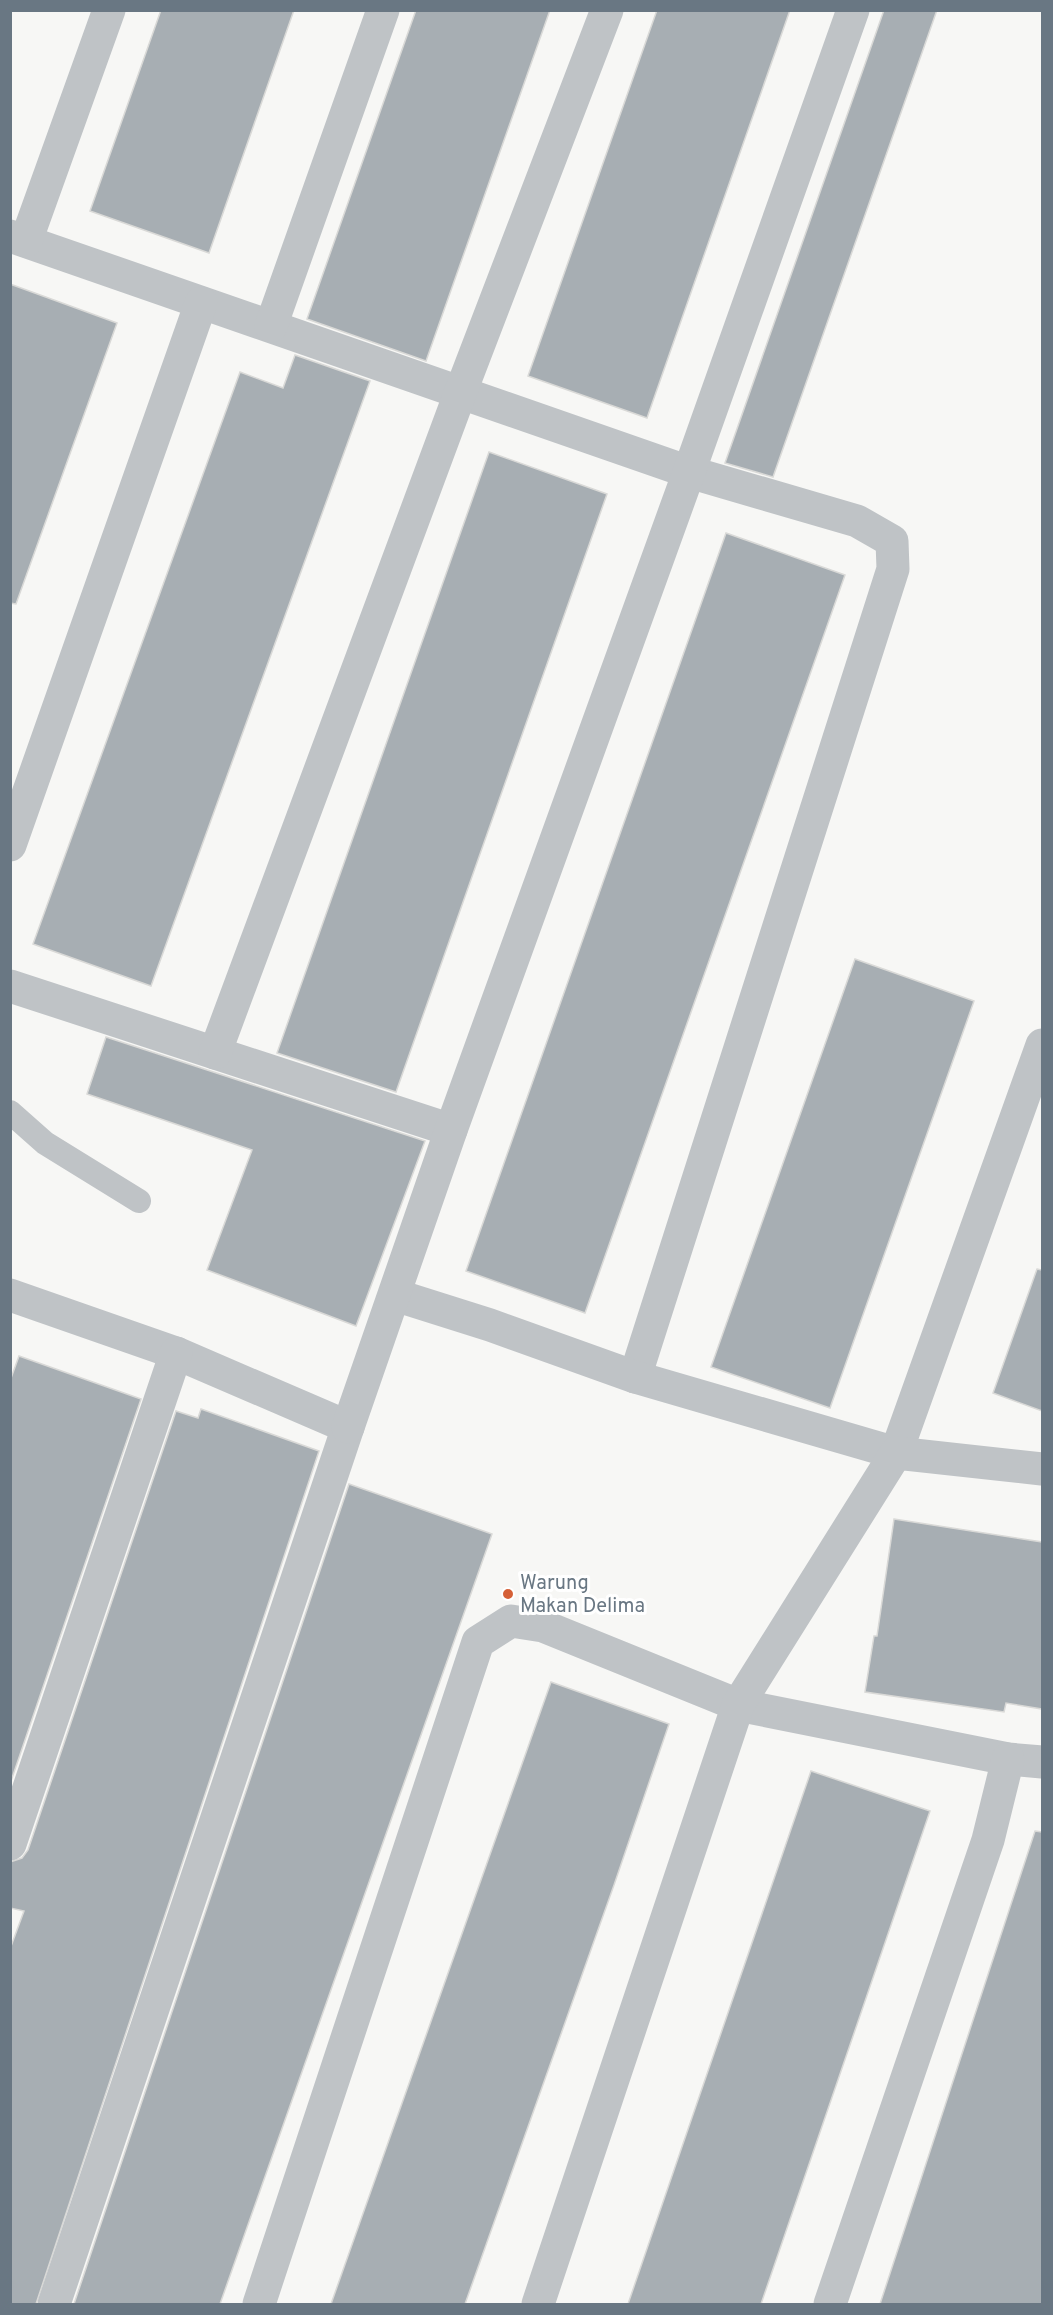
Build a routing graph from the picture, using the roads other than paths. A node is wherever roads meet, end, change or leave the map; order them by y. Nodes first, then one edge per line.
1 (109, 10) edge
2 (383, 10) edge
3 (607, 10) edge
4 (853, 10) edge
5 (18, 238) edge
6 (201, 303) junction
7 (271, 326) junction
8 (461, 391) junction
9 (689, 472) junction
10 (10, 845) edge
11 (10, 986) edge
12 (1042, 1045) edge
13 (215, 1053) junction
14 (10, 1112) edge
15 (451, 1130) junction
16 (139, 1201) dead end
17 (10, 1295) edge
18 (395, 1295) junction
19 (176, 1353) junction
20 (634, 1377) junction
21 (348, 1427) junction
22 (896, 1454) junction
23 (1042, 1469) edge
24 (738, 1705) junction
25 (1008, 1759) junction
26 (1042, 1762) edge
27 (10, 1844) edge
28 (54, 2304) edge
29 (259, 2304) edge
30 (538, 2304) edge
31 (830, 2304) edge

1 - 5 street
2 - 7 street
3 - 8 street
4 - 9 street
5 - 6 street
6 - 7 street
6 - 10 street
7 - 8 street
8 - 9 street
8 - 13 street
9 - 15 street
9 - 20 street
11 - 13 street
12 - 22 street
13 - 15 street
14 - 16 lane
15 - 18 street
17 - 19 street
18 - 20 street
18 - 21 street
19 - 21 street
19 - 27 street
20 - 22 street
21 - 28 street
22 - 23 street
22 - 24 street
24 - 25 street
24 - 29 street
24 - 30 street
25 - 26 street
25 - 31 street

